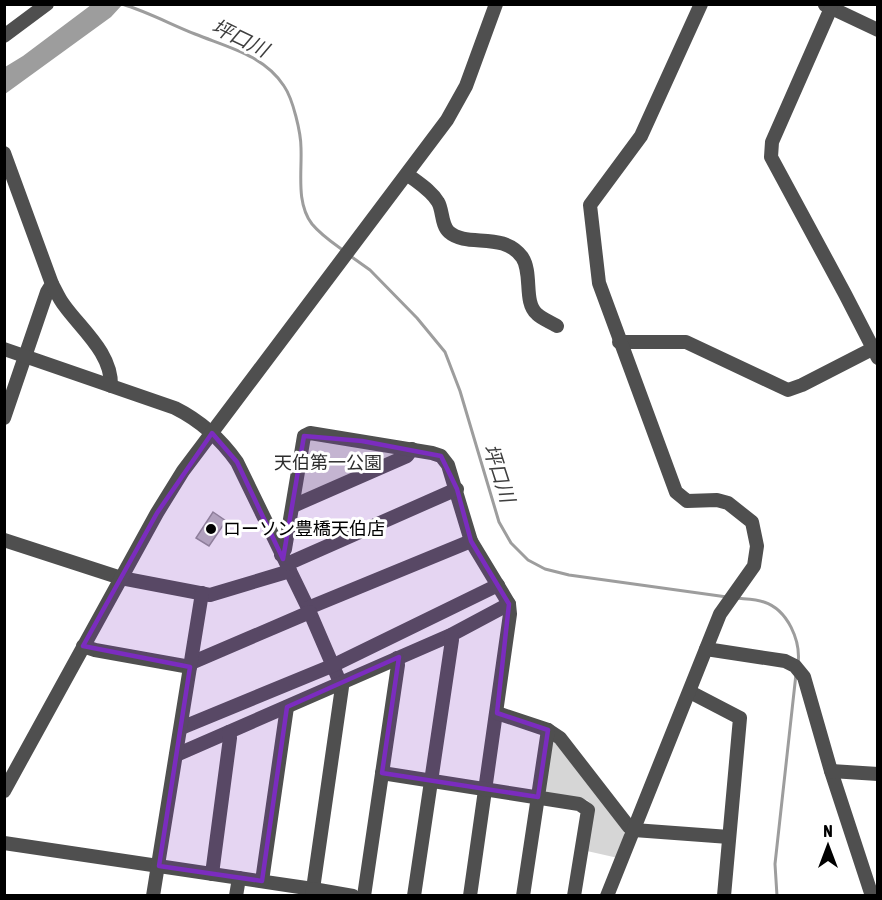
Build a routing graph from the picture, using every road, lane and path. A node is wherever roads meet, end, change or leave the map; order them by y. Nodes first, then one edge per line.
1 (47, 4) edge
2 (496, 4) edge
3 (701, 4) edge
4 (827, 6) edge
5 (878, 30) edge
6 (4, 36) edge
7 (4, 153) edge
8 (407, 174) junction
9 (52, 284) junction
10 (557, 326) dead end
11 (620, 342) junction
12 (4, 349) edge
13 (876, 351) edge
14 (25, 356) junction
15 (111, 386) junction
16 (4, 418) edge
17 (212, 433) junction
18 (412, 449) junction
19 (457, 489) junction
20 (293, 506) junction
21 (4, 540) edge
22 (471, 541) junction
23 (286, 563) junction
24 (121, 578) junction
25 (498, 585) junction
26 (202, 593) junction
27 (509, 604) junction
28 (309, 610) junction
29 (451, 635) junction
30 (83, 646) junction
31 (706, 649) junction
32 (397, 658) junction
33 (190, 665) junction
34 (334, 665) junction
35 (340, 682) junction
36 (690, 692) junction
37 (287, 707) junction
38 (497, 713) junction
39 (181, 728) junction
40 (548, 730) junction
41 (229, 732) junction
42 (176, 755) junction
43 (831, 771) junction
44 (382, 773) junction
45 (878, 774) edge
46 (432, 781) junction
47 (486, 789) junction
48 (4, 790) edge
49 (538, 797) junction
50 (634, 830) junction
51 (729, 837) junction
52 (4, 843) edge
53 (159, 866) junction
54 (212, 874) junction
55 (239, 878) junction
56 (261, 881) junction
57 (313, 892) edge
58 (153, 896) edge
59 (236, 896) edge
60 (353, 896) edge
61 (364, 896) edge
62 (414, 896) edge
63 (470, 896) edge
64 (523, 896) edge
65 (574, 896) edge
66 (607, 896) edge
67 (724, 896) edge
68 (872, 896) edge

1 - 6 street
2 - 8 street
3 - 11 street
4 - 5 street
4 - 13 street
7 - 9 street
8 - 10 street
8 - 17 street
9 - 14 street
9 - 15 street
11 - 13 street
11 - 31 street
12 - 14 street
14 - 15 street
14 - 16 street
15 - 17 street
17 - 23 street
17 - 24 street
18 - 19 street
18 - 20 street
18 - 20 street
19 - 22 street
19 - 23 street
20 - 23 street
21 - 24 street
22 - 25 street
22 - 28 street
23 - 26 street
23 - 28 street
24 - 26 street
24 - 30 street
25 - 27 street
25 - 34 street
26 - 33 street
27 - 29 street
27 - 38 street
28 - 33 street
28 - 34 street
29 - 32 street
29 - 46 street
30 - 33 street
30 - 48 street
31 - 36 street
31 - 43 street
32 - 35 street
32 - 44 street
33 - 39 street
34 - 35 street
34 - 39 street
35 - 37 street
35 - 57 street
36 - 50 street
36 - 51 street
37 - 41 street
37 - 56 street
38 - 40 street
38 - 47 street
39 - 42 street
40 - 49 street
40 - 50 street
41 - 42 street
41 - 54 street
42 - 53 street
43 - 45 street
43 - 68 street
44 - 46 street
44 - 61 street
46 - 47 street
46 - 62 street
47 - 49 street
47 - 63 street
49 - 64 street
49 - 65 street
50 - 51 street
50 - 66 street
51 - 67 street
52 - 53 street
53 - 54 street
53 - 58 street
54 - 55 street
55 - 56 street
55 - 59 street
56 - 57 street
57 - 60 street

